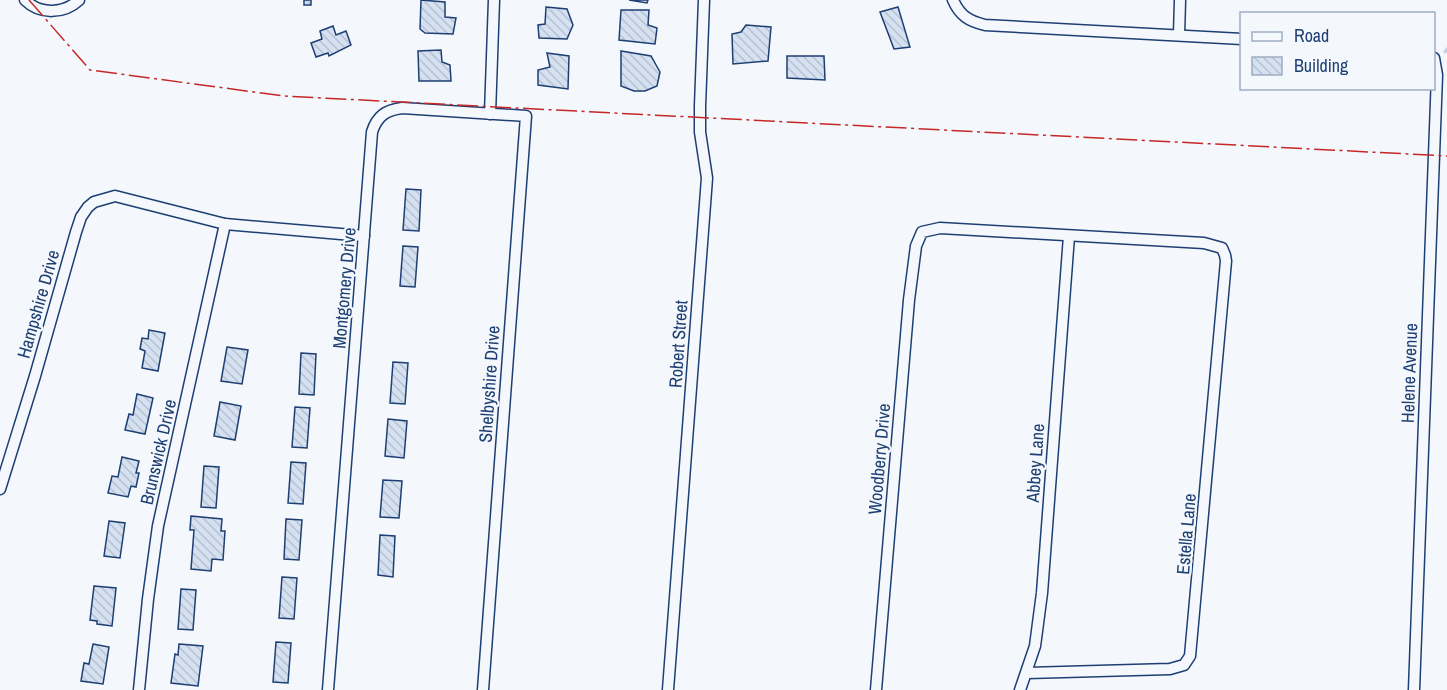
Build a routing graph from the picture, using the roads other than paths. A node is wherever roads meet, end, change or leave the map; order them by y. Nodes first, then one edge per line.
1 (25, 0) edge
2 (79, 0) edge
3 (494, 0) edge
4 (704, 0) edge
5 (953, 0) edge
6 (1180, 0) edge
7 (1179, 35) junction
8 (1240, 39) edge
9 (1435, 64) edge
10 (490, 114) junction
11 (225, 224) junction
12 (364, 236) junction
13 (1069, 236) junction
14 (0, 489) edge
15 (1027, 673) junction
16 (139, 690) edge
17 (328, 690) edge
18 (483, 690) edge
19 (668, 690) edge
20 (876, 690) edge
21 (1020, 690) edge
22 (1414, 690) edge

1 - 2 street
3 - 10 street
4 - 19 street, Robert Street
5 - 7 street
6 - 7 street
7 - 8 street
9 - 22 street, Helene Avenue
10 - 12 street, Montgomery Drive
10 - 18 street, Shelbyshire Drive
11 - 12 street
11 - 14 street, Hampshire Drive
11 - 16 street, Brunswick Drive
12 - 17 street, Montgomery Drive
13 - 15 street, Abbey Lane
13 - 15 street, Estella Lane
13 - 20 street, Woodberry Drive
15 - 21 street, Abbey Lane

